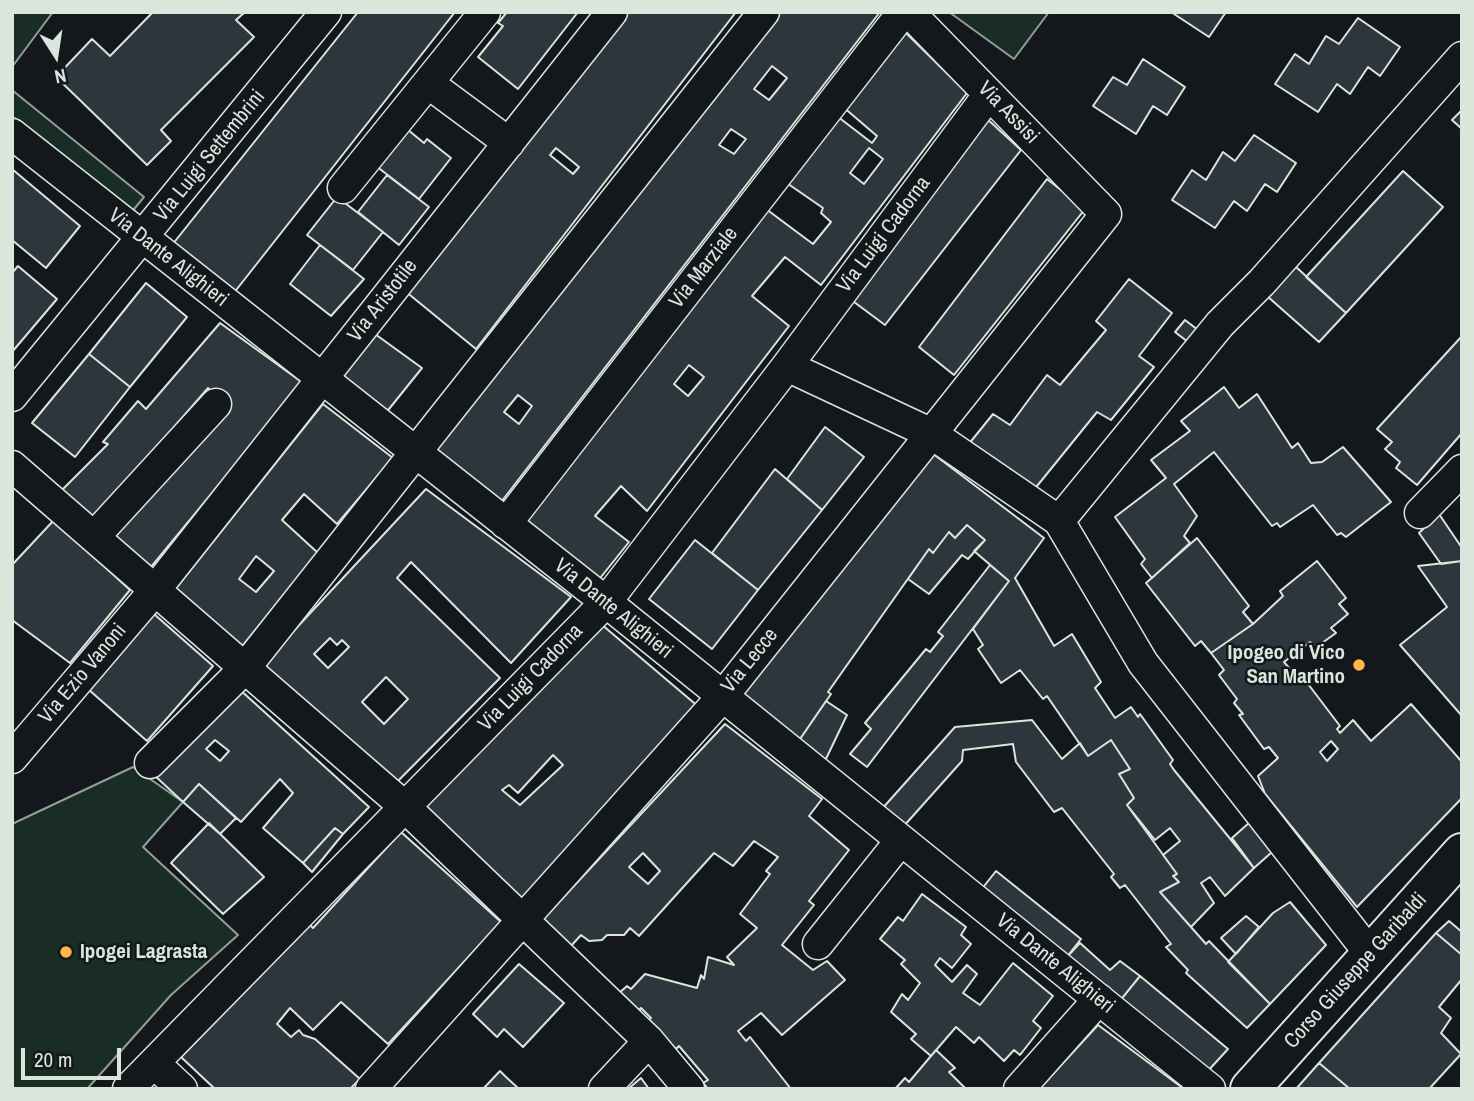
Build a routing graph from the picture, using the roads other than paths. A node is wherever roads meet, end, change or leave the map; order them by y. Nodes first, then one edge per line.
1 (326, 12) edge
2 (485, 12) edge
3 (612, 12) edge
4 (764, 12) edge
5 (903, 12) edge
6 (909, 12) edge
7 (1462, 57) edge
8 (428, 83) junction
9 (989, 94) junction
10 (12, 134) edge
11 (509, 143) junction
12 (343, 188) dead end
13 (1106, 214) joint
14 (143, 239) junction
15 (788, 366) junction
16 (322, 379) junction
17 (12, 396) edge
18 (216, 404) dead end
19 (932, 434) junction
20 (416, 453) junction
21 (12, 466) edge
22 (1462, 470) edge
23 (1420, 513) dead end
24 (1059, 521) junction
25 (506, 524) junction
26 (94, 537) junction
27 (155, 590) junction
28 (606, 602) junction
29 (245, 668) junction
30 (723, 696) junction
31 (12, 758) edge
32 (150, 763) dead end
33 (405, 807) junction
34 (901, 840) junction
35 (1462, 853) edge
36 (523, 919) junction
37 (818, 944) dead end
38 (1371, 956) junction
39 (1099, 999) junction
40 (649, 1041) junction
41 (154, 1063) junction
42 (128, 1089) edge
43 (182, 1089) edge
44 (372, 1089) edge
45 (604, 1089) edge
46 (689, 1089) edge
47 (1019, 1089) edge
48 (1210, 1089) edge
49 (1250, 1089) edge

1 - 14 street, Via Luigi Settembrini
2 - 8 street
3 - 11 street, Via Aristotile
4 - 20 street
5 - 25 street, Via Marziale
6 - 9 street, Via Assisi
7 - 24 street
8 - 11 street
8 - 12 street
9 - 13 street, Via Assisi
9 - 15 street, Via Luigi Cadorna
10 - 14 street, Via Dante Alighieri
11 - 16 street, Via Aristotile
13 - 19 street, Via Lecce
14 - 16 street, Via Dante Alighieri
14 - 17 street, Via Luigi Settembrini
15 - 19 street
15 - 28 street, Via Luigi Cadorna
16 - 20 street, Via Dante Alighieri
16 - 27 street, Via Aristotile
18 - 26 street
19 - 24 street
19 - 30 street, Via Lecce
20 - 25 street, Via Dante Alighieri
20 - 29 street
21 - 26 street
22 - 23 street
24 - 38 street
25 - 28 street, Via Dante Alighieri
26 - 27 street
27 - 29 street
27 - 31 street, Via Ezio Vanoni
28 - 30 street, Via Dante Alighieri
28 - 33 street, Via Luigi Cadorna
29 - 32 street
29 - 33 street
30 - 34 street, Via Dante Alighieri
30 - 36 street, Via Lecce
33 - 36 street
33 - 41 street, Via Luigi Cadorna
34 - 37 street
34 - 39 street, Via Dante Alighieri
35 - 38 street, Corso Giuseppe Garibaldi
36 - 40 street
36 - 44 street, Via Lecce
38 - 49 street, Corso Giuseppe Garibaldi
39 - 47 street
39 - 48 street, Via Dante Alighieri
40 - 45 street
40 - 46 street
41 - 42 street, Via Luigi Cadorna
41 - 43 street

